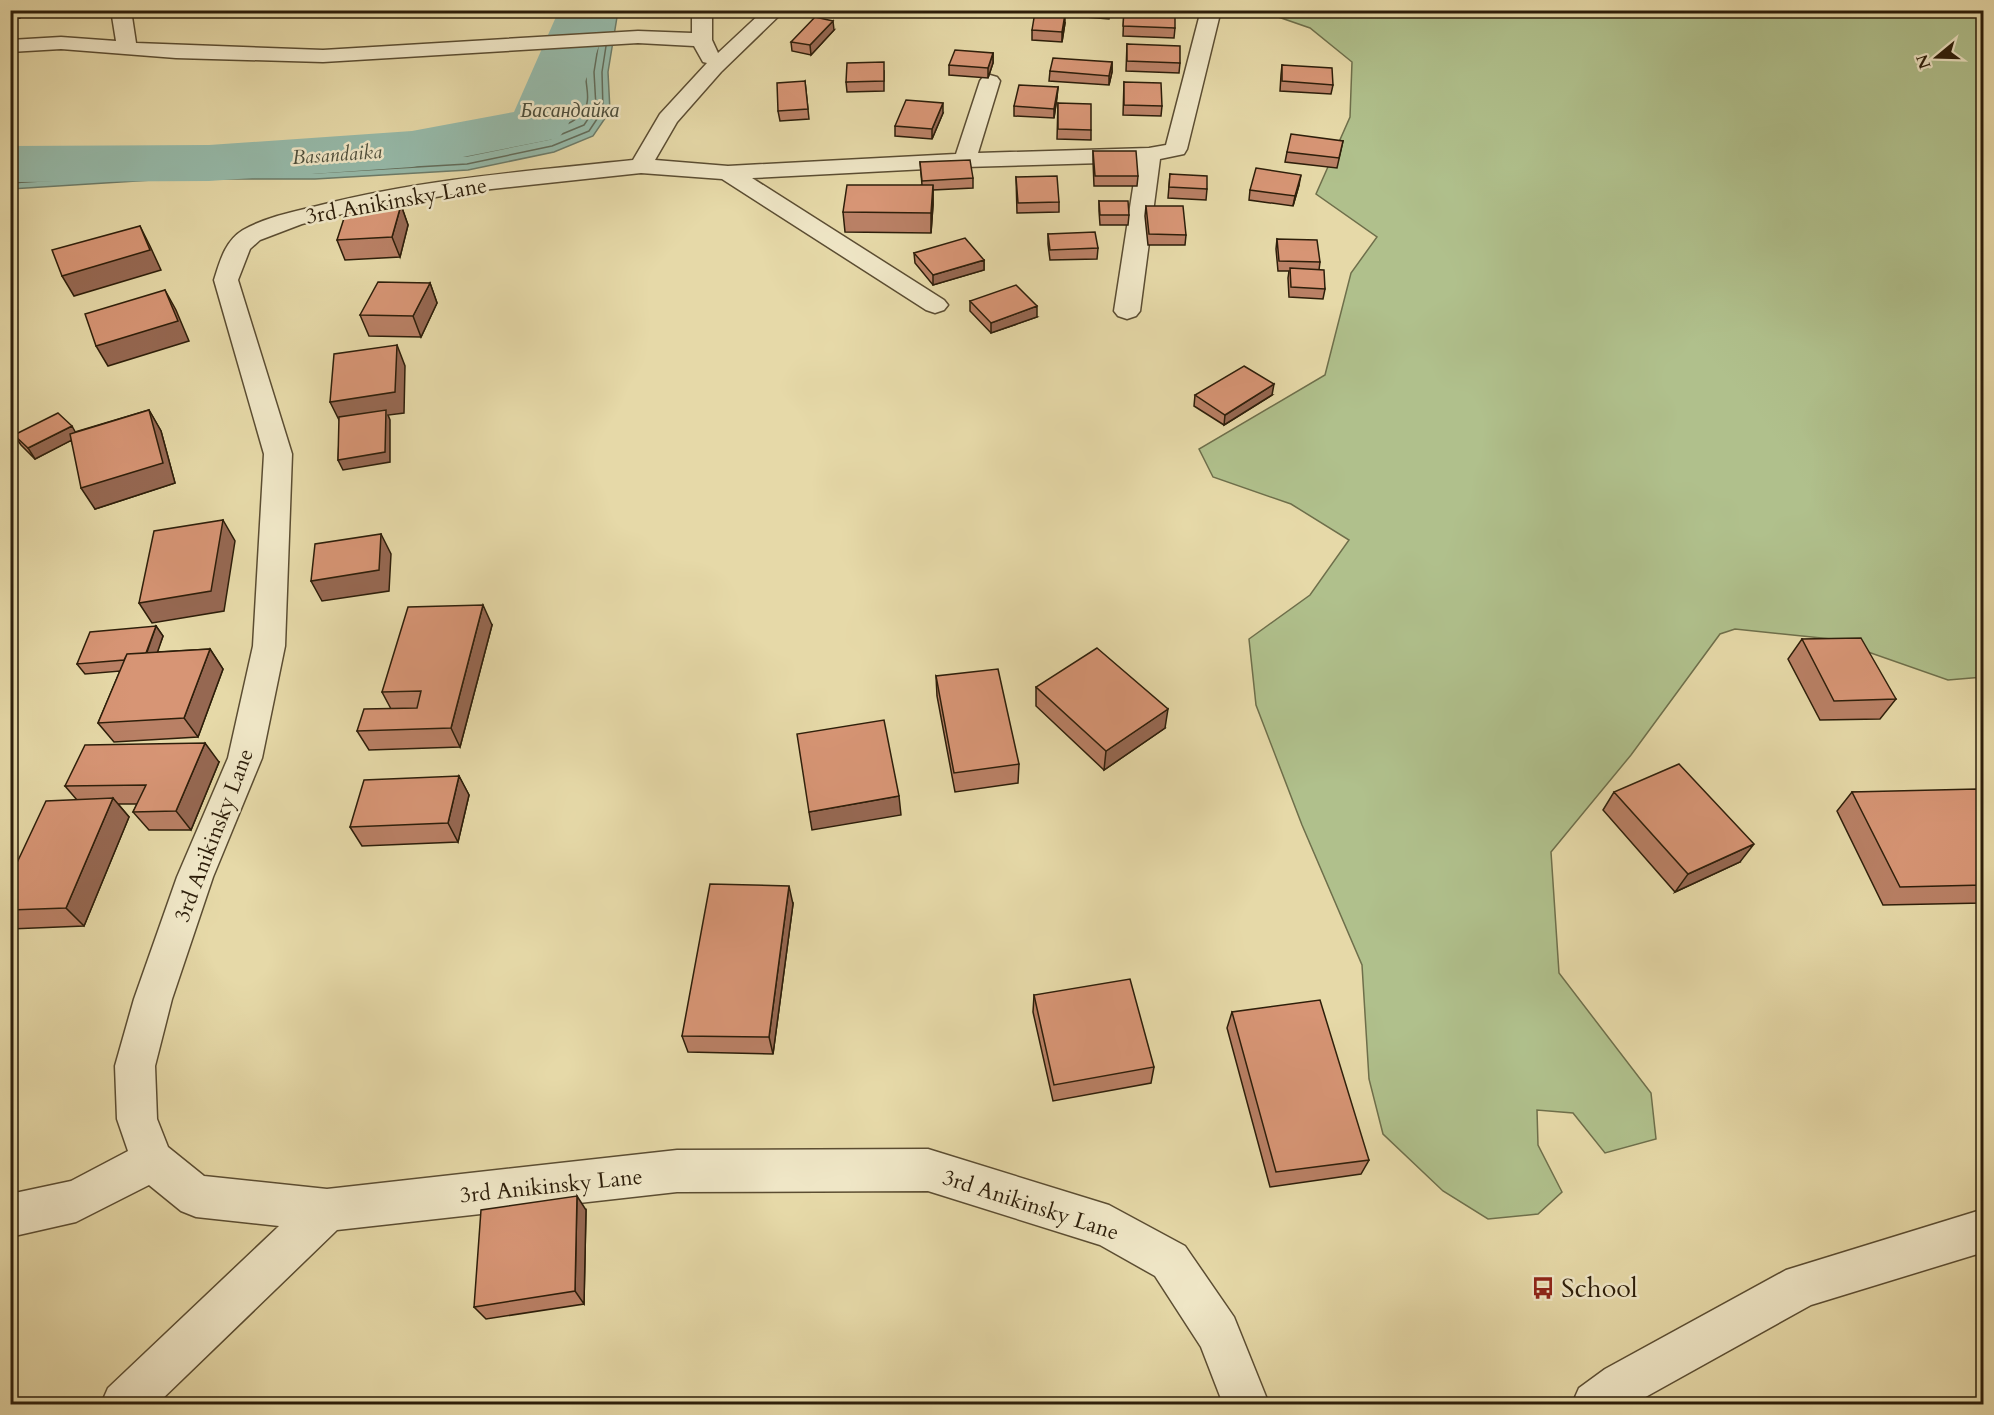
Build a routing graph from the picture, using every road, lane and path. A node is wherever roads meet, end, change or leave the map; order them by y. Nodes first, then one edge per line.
1 (122, 10) edge
2 (702, 10) edge
3 (776, 10) edge
4 (1211, 10) edge
5 (702, 40) junction
6 (10, 46) edge
7 (127, 47) junction
8 (714, 68) junction
9 (990, 81) edge
10 (1149, 155) junction
11 (965, 160) junction
12 (641, 166) junction
13 (728, 172) junction
14 (936, 305) dead end
15 (1127, 311) dead end
16 (152, 1161) junction
17 (327, 1210) junction
18 (10, 1216) edge
19 (1983, 1230) edge
20 (124, 1404) edge
21 (1246, 1404) edge
22 (1595, 1404) edge

1 - 7 street
2 - 5 street
3 - 8 street
4 - 10 street, 3rd Anikinsky Lane
5 - 7 street
5 - 8 street
6 - 7 street
8 - 12 street
9 - 11 street
10 - 11 street, 3rd Anikinsky Lane
10 - 15 street
11 - 13 street, 3rd Anikinsky Lane
12 - 13 street, 3rd Anikinsky Lane
12 - 16 street, 3rd Anikinsky Lane
13 - 14 street
16 - 17 street, 3rd Anikinsky Lane
16 - 18 street
17 - 20 street
17 - 21 street, 3rd Anikinsky Lane
19 - 22 street

